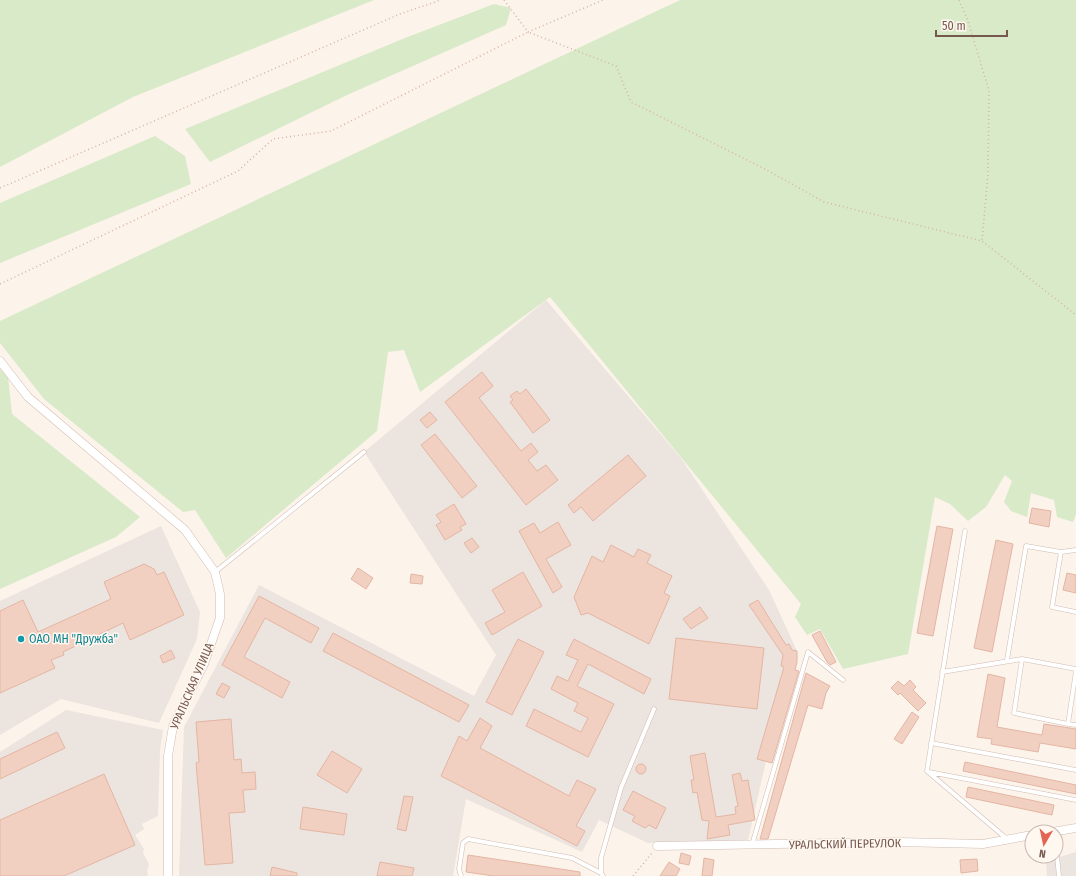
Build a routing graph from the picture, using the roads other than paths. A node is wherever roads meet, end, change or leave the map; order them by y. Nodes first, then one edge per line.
1 (0, 361) edge
2 (364, 452) dead end
3 (965, 531) dead end
4 (1076, 550) edge
5 (1061, 552) junction
6 (215, 572) junction
7 (1076, 612) edge
8 (1022, 659) junction
9 (1007, 660) junction
10 (1076, 670) edge
11 (942, 672) junction
12 (843, 680) dead end
13 (654, 709) dead end
14 (1068, 724) junction
15 (1076, 725) edge
16 (931, 743) junction
17 (1076, 770) edge
18 (927, 771) junction
19 (1076, 800) edge
20 (1076, 828) edge
21 (1064, 830) edge
22 (1024, 836) edge
23 (1007, 839) junction
24 (657, 846) road end
25 (752, 846) junction
26 (1057, 864) edge
27 (602, 875) edge
28 (168, 876) edge
29 (461, 876) edge
30 (1058, 876) edge

1 - 6 street, УРАЛЬСКАЯ УЛИЦА
2 - 6 lane
3 - 11 lane
4 - 5 lane
5 - 7 lane
5 - 9 lane
6 - 28 street, УРАЛЬСКАЯ УЛИЦА
8 - 9 lane
8 - 10 lane
8 - 14 lane
9 - 11 lane
10 - 14 lane
11 - 16 lane
12 - 25 lane
13 - 27 lane
14 - 15 lane
16 - 17 lane
16 - 18 lane
18 - 19 lane
18 - 23 lane
20 - 21 street
22 - 23 street, УРАЛЬСКИЙ ПЕРЕУЛОК
23 - 25 street, УРАЛЬСКИЙ ПЕРЕУЛОК
24 - 25 street, УРАЛЬСКИЙ ПЕРЕУЛОК
26 - 30 lane
27 - 29 lane

